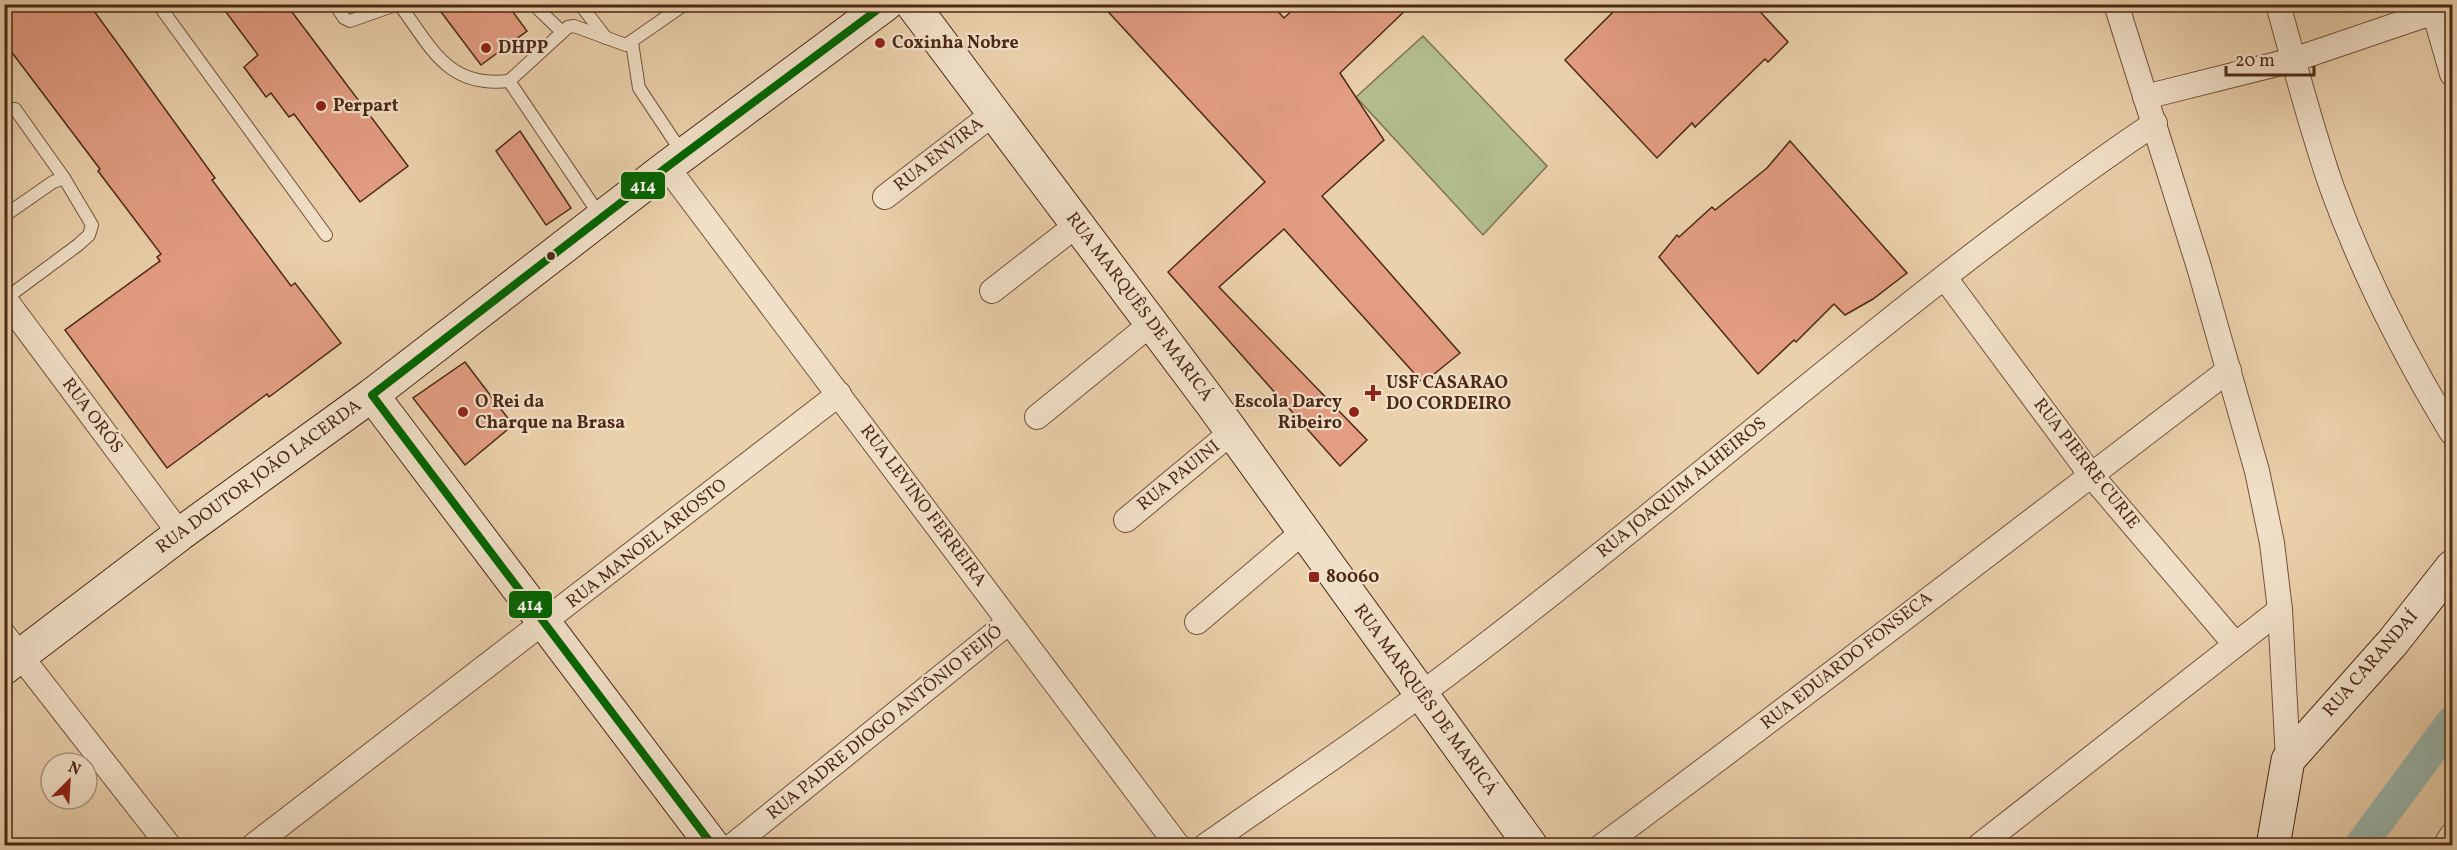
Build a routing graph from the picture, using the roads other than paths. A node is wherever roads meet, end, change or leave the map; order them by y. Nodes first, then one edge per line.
1 (158, 4) edge
2 (335, 4) edge
3 (399, 4) edge
4 (533, 4) edge
5 (580, 4) edge
6 (685, 4) edge
7 (886, 4) edge
8 (912, 4) edge
9 (2116, 4) edge
10 (2278, 4) edge
11 (2440, 8) edge
12 (671, 9) edge
13 (561, 31) junction
14 (607, 39) junction
15 (632, 43) junction
16 (2293, 60) junction
17 (2452, 74) edge
18 (509, 81) junction
19 (2145, 97) junction
20 (15, 109) dead end
21 (994, 112) junction
22 (2155, 123) junction
23 (675, 161) junction
24 (64, 178) junction
25 (885, 197) dead end
26 (4, 216) edge
27 (601, 218) junction
28 (1078, 224) junction
29 (326, 235) dead end
30 (1945, 278) junction
31 (992, 291) dead end
32 (5, 298) edge
33 (1152, 323) junction
34 (2229, 370) junction
35 (372, 394) junction
36 (839, 394) junction
37 (1037, 417) dead end
38 (1233, 431) junction
39 (2452, 433) edge
40 (2091, 475) junction
41 (1126, 520) dead end
42 (1304, 531) junction
43 (180, 534) junction
44 (2452, 567) edge
45 (2280, 610) junction
46 (1010, 622) junction
47 (1197, 622) dead end
48 (545, 623) junction
49 (2235, 644) junction
50 (10, 653) edge
51 (1421, 694) junction
52 (2288, 760) junction
53 (2452, 835) edge
54 (169, 846) edge
55 (253, 846) edge
56 (713, 846) edge
57 (732, 846) edge
58 (1178, 846) edge
59 (1205, 846) edge
60 (1531, 846) edge
61 (1602, 846) edge
62 (1979, 846) edge
63 (2272, 846) edge
64 (2445, 846) edge

1 - 29 lane
2 - 3 lane
3 - 18 lane
4 - 13 lane
5 - 14 lane
6 - 12 lane
7 - 23 main road, RUA DOUTOR JOÃO LACERDA
8 - 21 main road, RUA MARQUÊS DE MARICÁ
9 - 19 street
10 - 16 street
11 - 16 street
11 - 17 street
12 - 15 lane
13 - 14 lane
13 - 18 lane
14 - 15 lane
15 - 23 lane
16 - 19 street
16 - 39 street
18 - 27 lane
19 - 22 street
20 - 24 lane
21 - 25 street, RUA ENVIRA
21 - 28 main road, RUA MARQUÊS DE MARICÁ
22 - 30 street, RUA JOAQUIM ALHEIROS
22 - 34 street
23 - 27 main road, RUA DOUTOR JOÃO LACERDA
23 - 36 street, RUA LEVINO FERREIRA
24 - 26 lane
24 - 32 lane
27 - 35 main road, RUA DOUTOR JOÃO LACERDA
28 - 31 street
28 - 33 main road, RUA MARQUÊS DE MARICÁ
30 - 40 street, RUA PIERRE CURIE
30 - 51 street, RUA JOAQUIM ALHEIROS
32 - 43 street, RUA ORÓS
33 - 37 street
33 - 38 main road, RUA MARQUÊS DE MARICÁ
34 - 40 street, RUA EDUARDO FONSECA
34 - 45 street
35 - 43 main road, RUA DOUTOR JOÃO LACERDA
35 - 48 main road
36 - 46 street, RUA LEVINO FERREIRA
36 - 48 street, RUA MANOEL ARIOSTO
38 - 41 street, RUA PAUINI
38 - 42 main road, RUA MARQUÊS DE MARICÁ
40 - 49 street, RUA PIERRE CURIE
40 - 61 street, RUA EDUARDO FONSECA
42 - 47 street
42 - 51 main road, RUA MARQUÊS DE MARICÁ
43 - 50 main road, RUA DOUTOR JOÃO LACERDA
44 - 52 main road, RUA CARANDAÍ
45 - 49 street
45 - 52 street
46 - 57 street, RUA PADRE DIOGO ANTÔNIO FEIJÓ
46 - 58 street, RUA LEVINO FERREIRA
48 - 55 street, RUA MANOEL ARIOSTO
48 - 56 main road
49 - 62 street
50 - 54 street
51 - 59 street, RUA JOAQUIM ALHEIROS
51 - 60 main road, RUA MARQUÊS DE MARICÁ
52 - 63 main road
53 - 64 street

